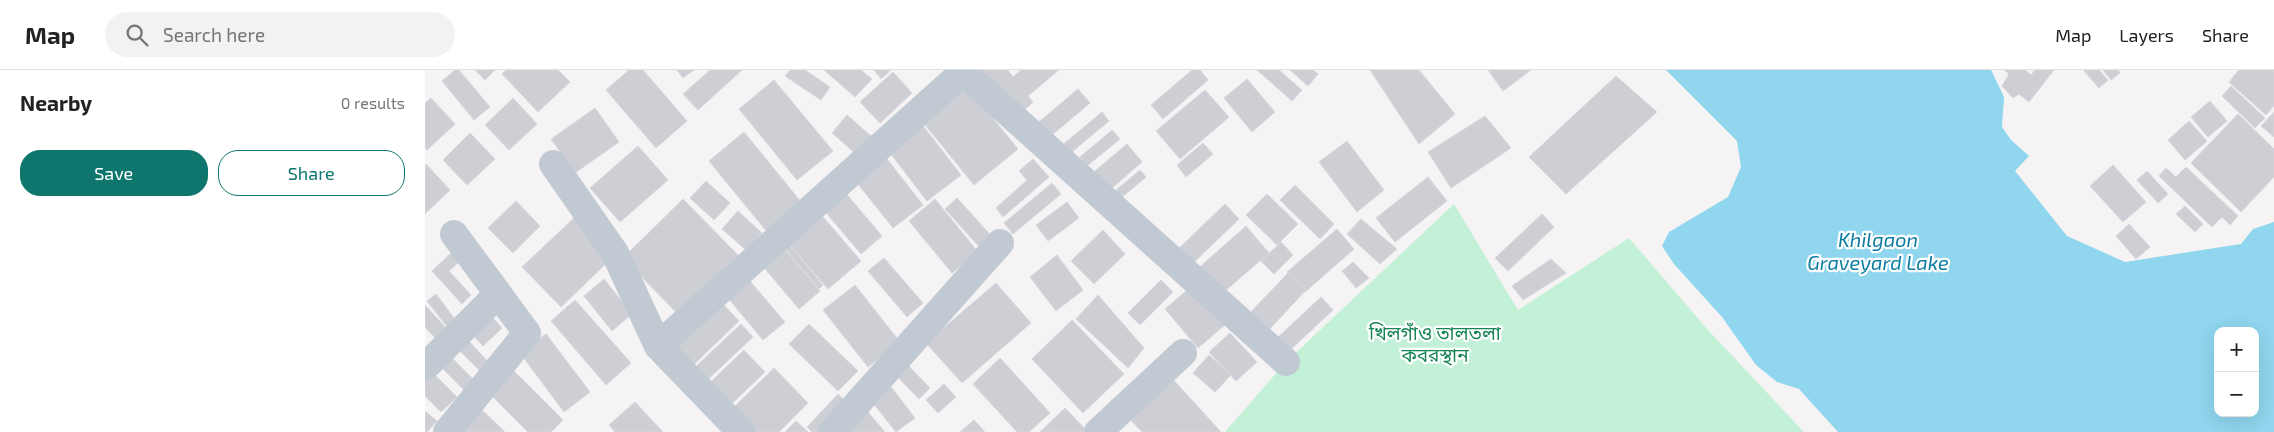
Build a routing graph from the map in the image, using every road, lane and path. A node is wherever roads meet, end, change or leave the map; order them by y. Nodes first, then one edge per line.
1 (553, 164) dead end
2 (454, 234) dead end
3 (1000, 243) dead end
4 (498, 294) junction
5 (658, 346) junction
6 (1183, 353) dead end
7 (1287, 362) dead end
8 (425, 367) edge
9 (447, 432) edge
10 (741, 432) edge
11 (832, 432) edge
12 (1098, 432) edge

1 - 5 street
2 - 4 street
3 - 11 street
4 - 8 street
4 - 9 street
5 - 7 street
5 - 10 street
6 - 12 street

